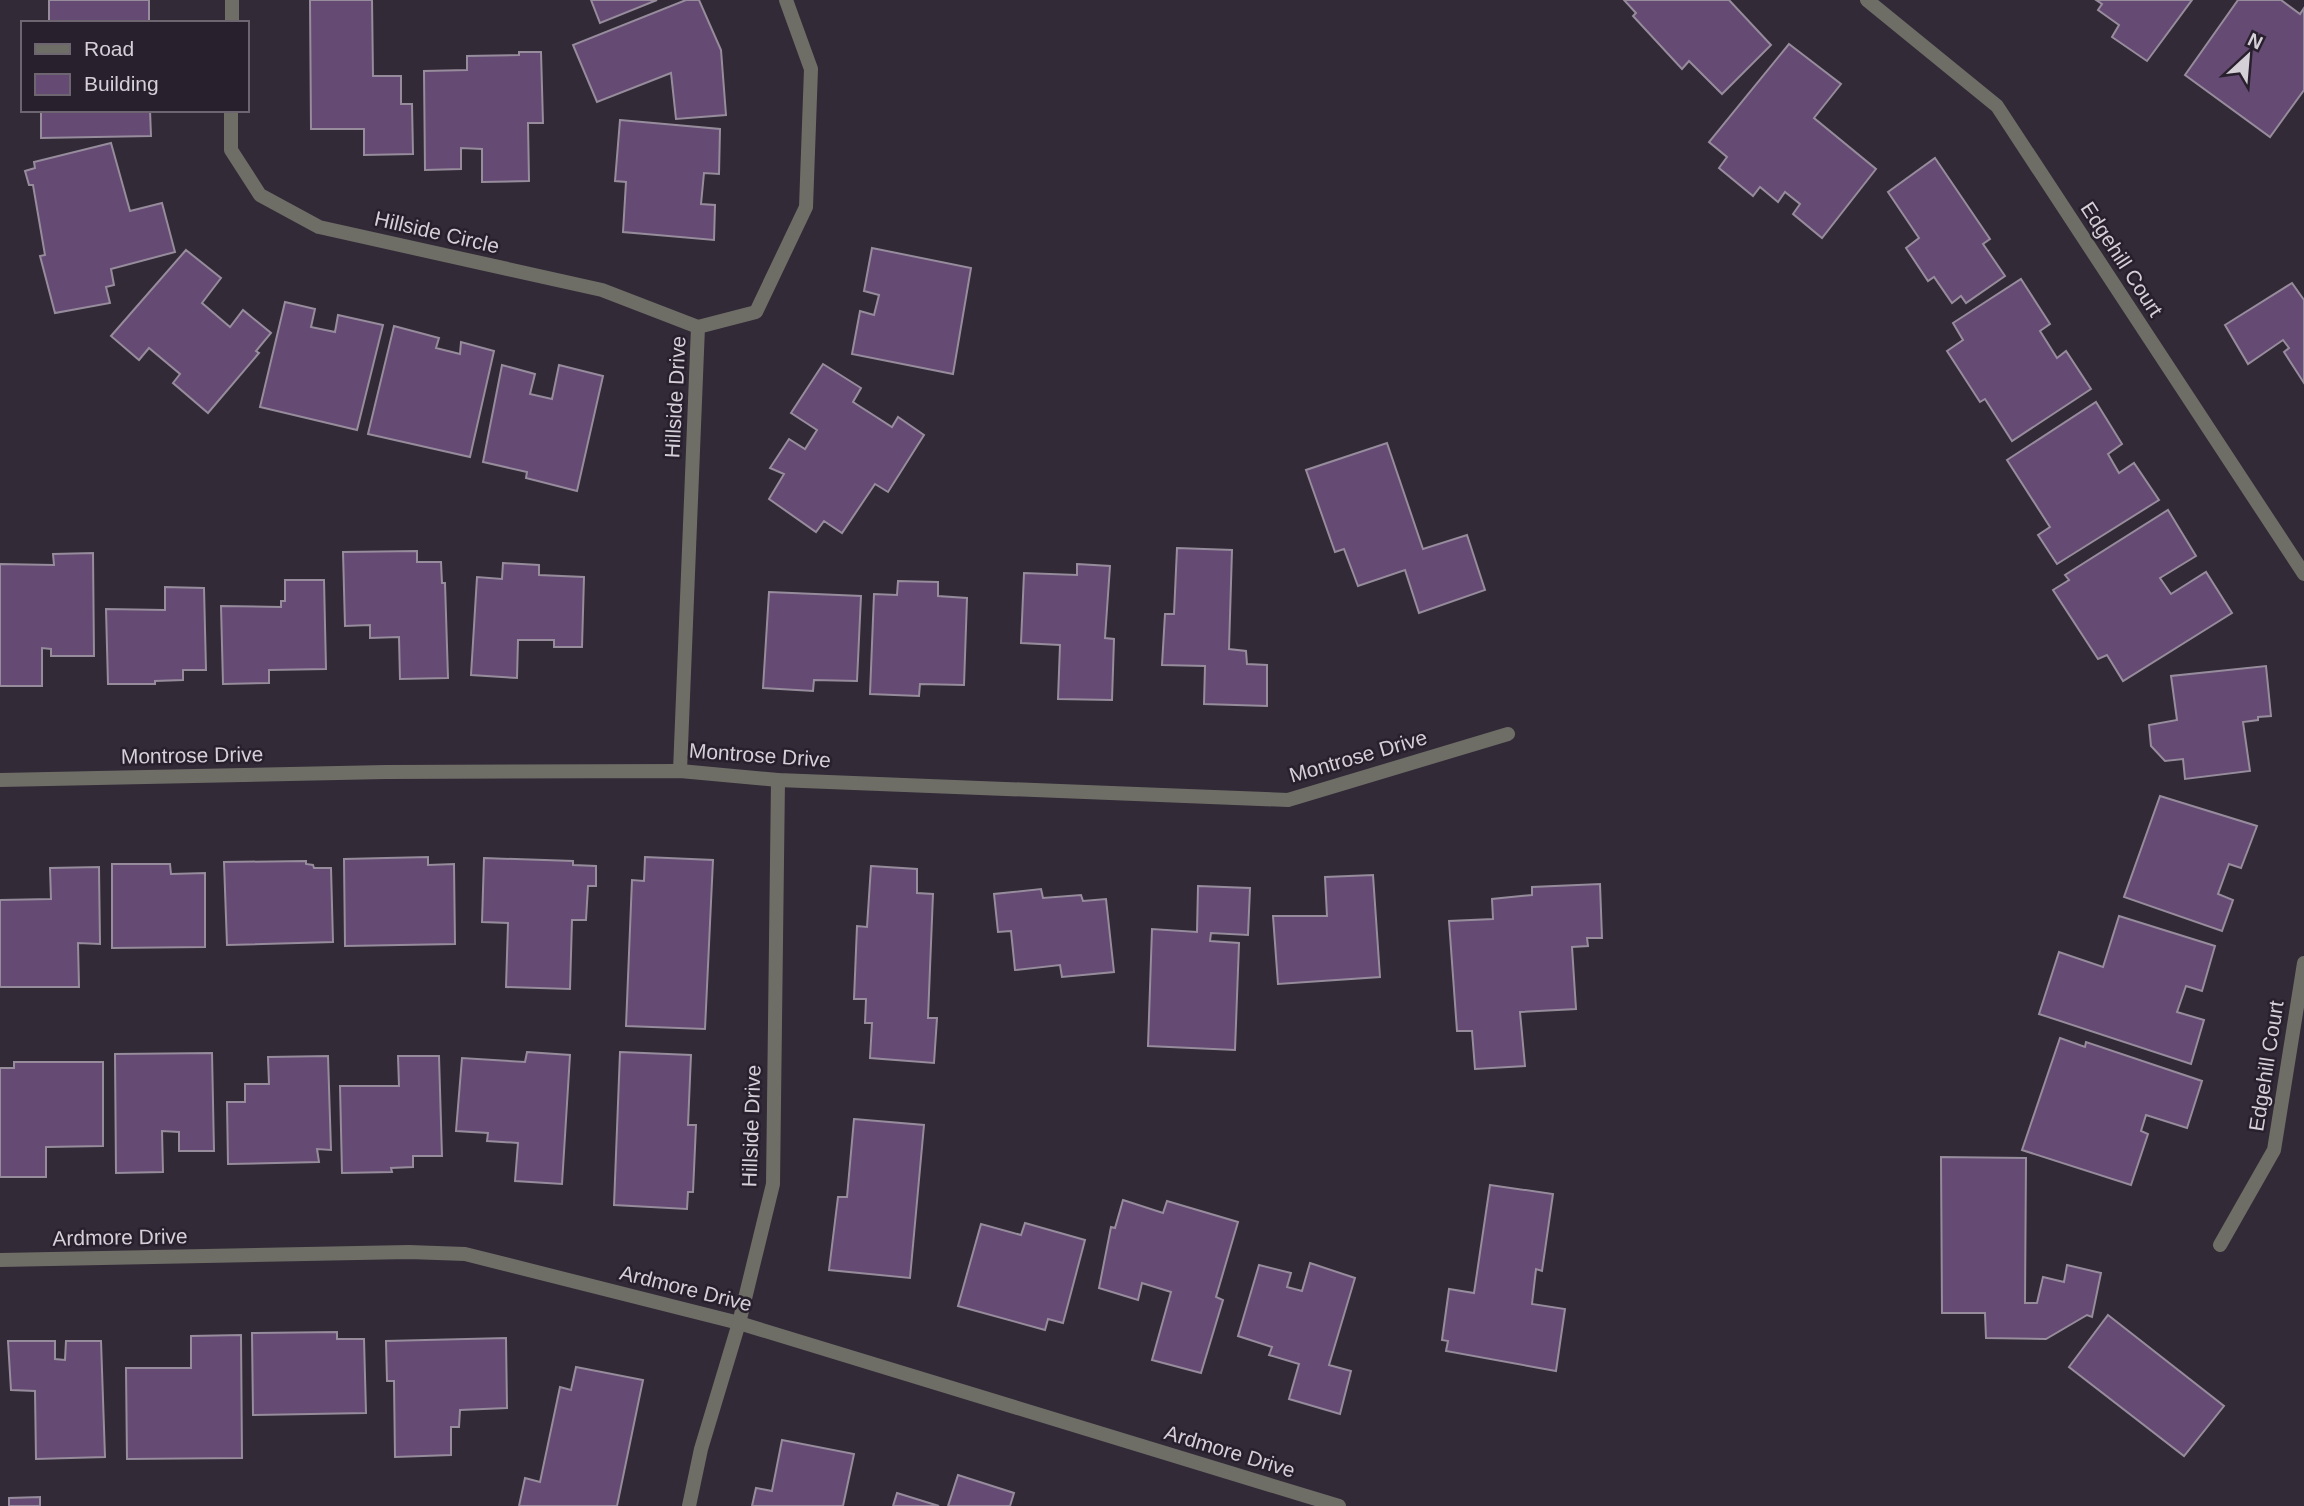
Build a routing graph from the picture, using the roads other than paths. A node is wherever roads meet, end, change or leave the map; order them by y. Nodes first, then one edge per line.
1 (232, 0) edge
2 (786, 0) edge
3 (1867, 0) edge
4 (232, 21) edge
5 (231, 112) edge
6 (698, 327) junction
7 (2304, 574) edge
8 (1508, 734) dead end
9 (680, 771) junction
10 (0, 780) edge
11 (778, 780) junction
12 (2304, 963) edge
13 (2220, 1245) dead end
14 (0, 1260) edge
15 (739, 1323) junction
16 (689, 1506) edge
17 (1339, 1506) edge

1 - 4 street
2 - 6 street, Hillside Drive
3 - 7 street, Edgehill Court
5 - 6 street, Hillside Circle
6 - 9 street, Hillside Drive
8 - 11 street, Montrose Drive
9 - 10 street, Montrose Drive
9 - 11 street, Montrose Drive
11 - 15 street, Hillside Drive
12 - 13 street, Edgehill Court
14 - 15 street, Ardmore Drive
15 - 16 street, Hillside Drive
15 - 17 street, Ardmore Drive

